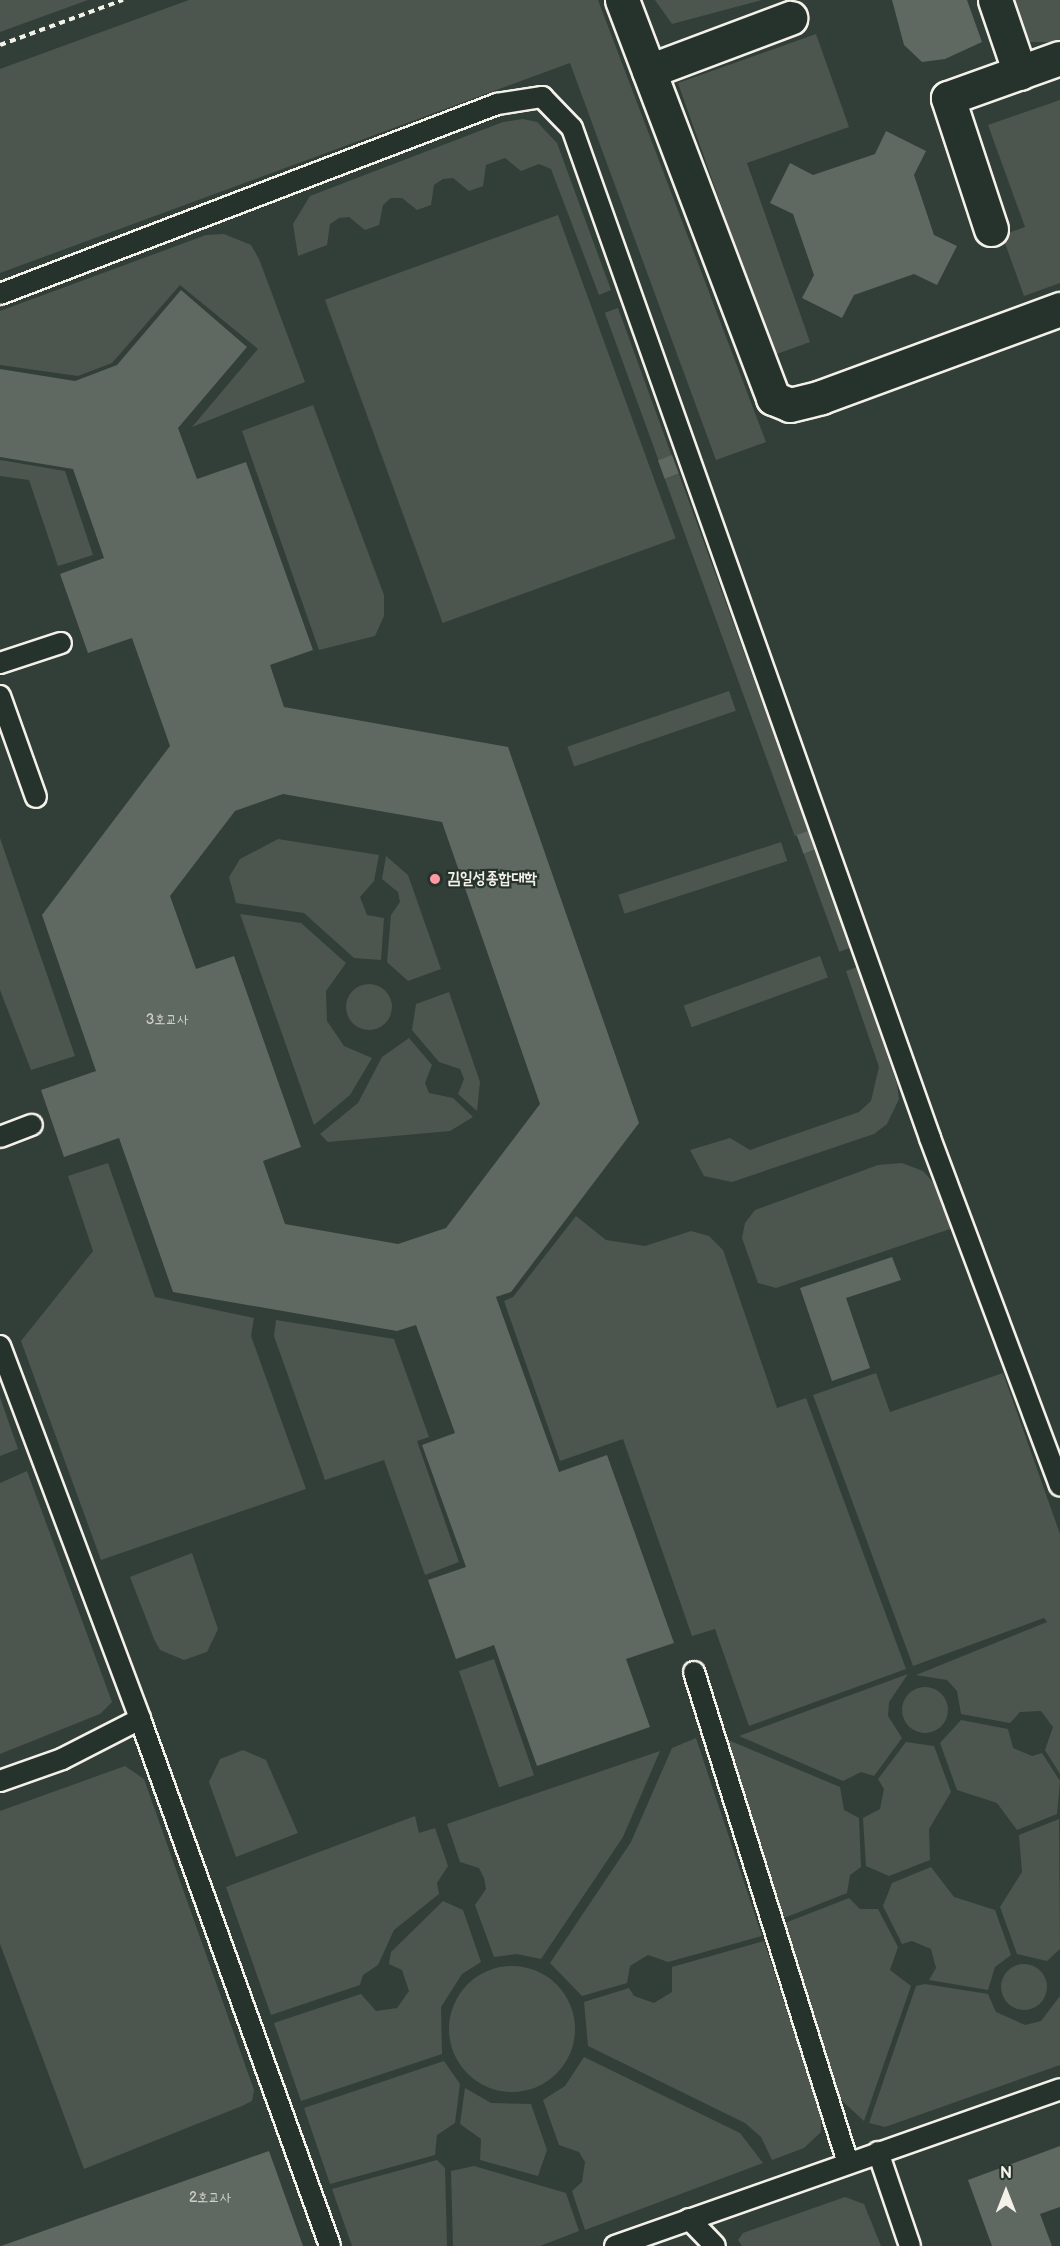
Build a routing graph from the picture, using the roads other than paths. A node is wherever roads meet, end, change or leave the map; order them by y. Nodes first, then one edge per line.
1 (622, 0) edge
2 (995, 0) edge
3 (790, 18) dead end
4 (1060, 58) edge
5 (649, 71) junction
6 (1020, 73) junction
7 (991, 229) dead end
8 (0, 294) edge
9 (1060, 309) edge
10 (61, 643) dead end
11 (0, 663) edge
12 (0, 696) edge
13 (36, 797) dead end
14 (32, 1125) dead end
15 (0, 1137) edge
16 (0, 1346) edge
17 (1060, 1486) edge
18 (694, 1672) dead end
19 (140, 1719) junction
20 (0, 1781) edge
21 (1060, 2089) edge
22 (878, 2152) junction
23 (848, 2163) junction
24 (689, 2219) junction
25 (330, 2246) edge
26 (615, 2246) edge
27 (715, 2246) edge
28 (910, 2246) edge

1 - 5 street
2 - 6 street
3 - 5 street
4 - 6 street
5 - 9 street
6 - 7 street
8 - 17 lane
10 - 11 lane
12 - 13 lane
14 - 15 lane
16 - 19 lane
18 - 23 lane
19 - 20 lane
19 - 25 lane
21 - 22 lane
22 - 23 lane
22 - 28 lane
23 - 24 lane
24 - 26 lane
24 - 27 lane

